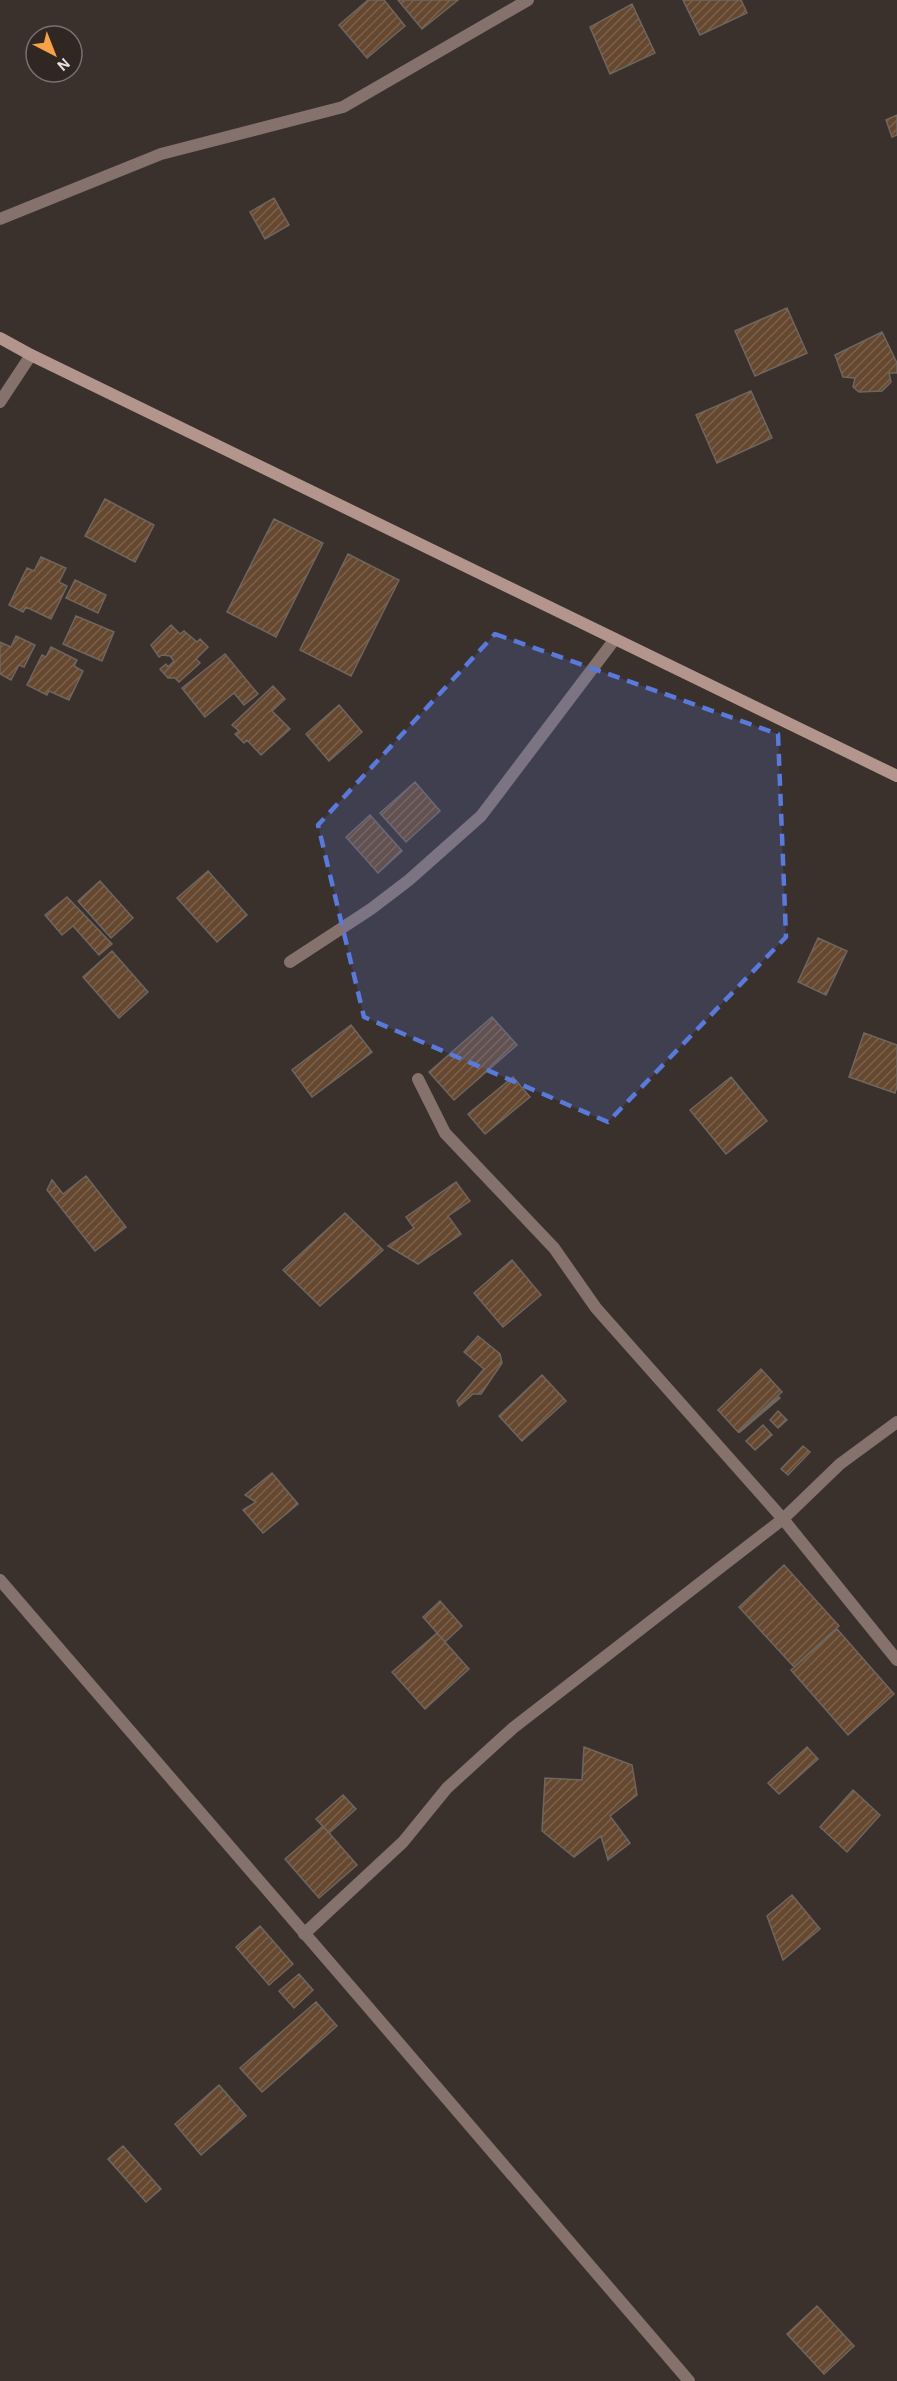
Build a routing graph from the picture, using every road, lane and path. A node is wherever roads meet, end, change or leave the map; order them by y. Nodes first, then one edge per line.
1 (528, 0) edge
2 (0, 219) edge
3 (0, 338) edge
4 (32, 355) junction
5 (0, 402) edge
6 (615, 639) junction
7 (897, 776) edge
8 (290, 962) dead end
9 (418, 1079) dead end
10 (897, 1422) edge
11 (783, 1519) junction
12 (0, 1580) edge
13 (897, 1660) edge
14 (304, 1934) junction
15 (689, 2381) edge

1 - 2 street
3 - 4 main road
4 - 5 street
4 - 6 main road
6 - 7 main road
6 - 8 street
9 - 11 street
10 - 11 street
11 - 13 street
11 - 14 street
12 - 14 street
14 - 15 street

